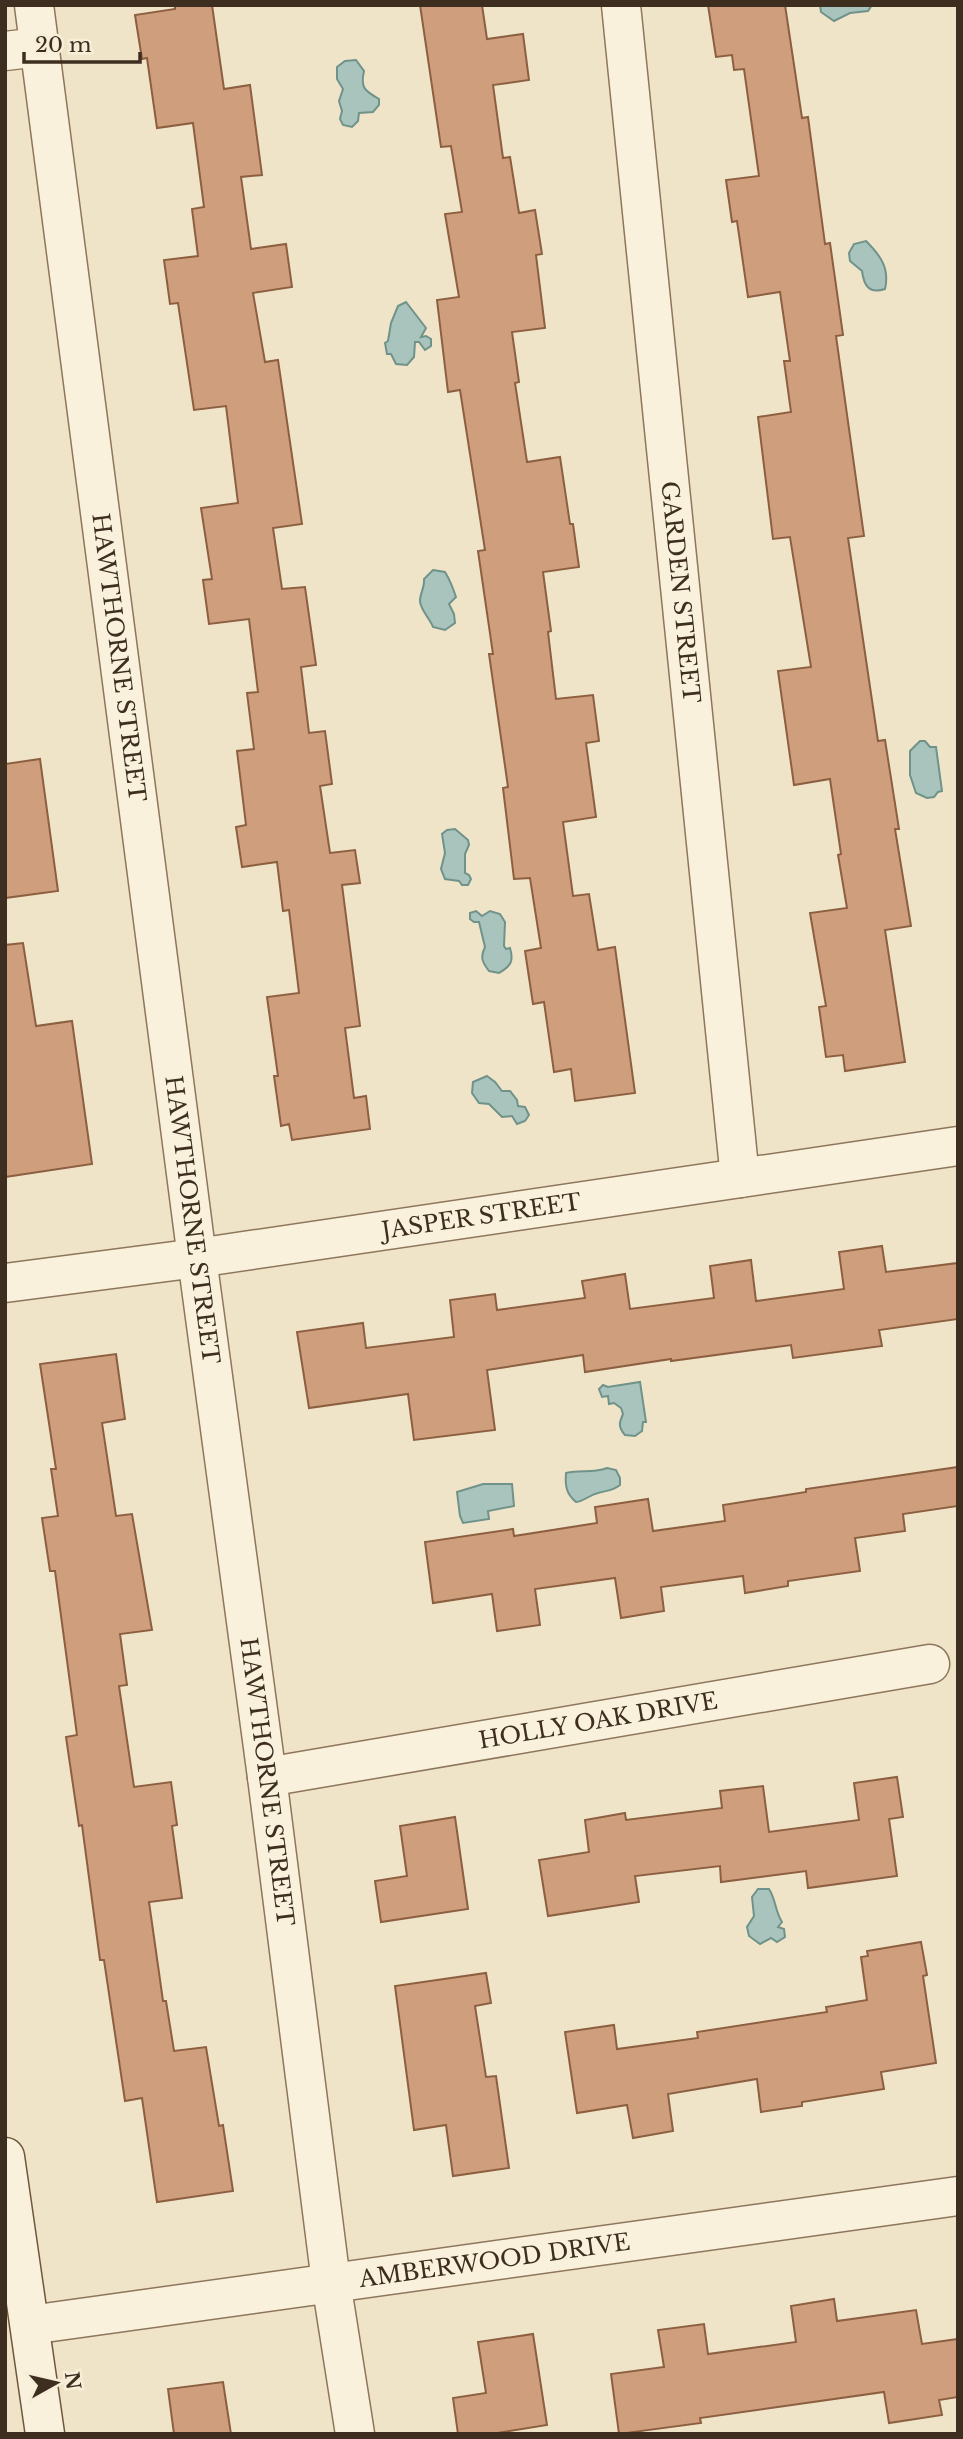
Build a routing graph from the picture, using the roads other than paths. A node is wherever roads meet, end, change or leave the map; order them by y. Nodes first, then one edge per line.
1 (34, 5) edge
2 (621, 5) edge
3 (22, 49) edge
4 (958, 1146) edge
5 (740, 1178) junction
6 (197, 1258) junction
7 (5, 1283) edge
8 (930, 1664) dead end
9 (267, 1777) junction
10 (5, 2157) edge
11 (958, 2196) edge
12 (331, 2282) junction
13 (30, 2325) junction
14 (46, 2434) edge
15 (355, 2434) edge

1 - 3 street, HAWTHORNE STREET
2 - 5 street, GARDEN STREET
3 - 6 street, HAWTHORNE STREET
4 - 5 street, JASPER STREET
5 - 6 street, JASPER STREET
6 - 7 street, JASPER STREET
6 - 9 street, HAWTHORNE STREET
8 - 9 street, HOLLY OAK DRIVE
9 - 12 street, HAWTHORNE STREET
10 - 13 street
11 - 12 street, AMBERWOOD DRIVE
12 - 13 street, AMBERWOOD DRIVE
12 - 15 street, HAWTHORNE STREET
13 - 14 street

